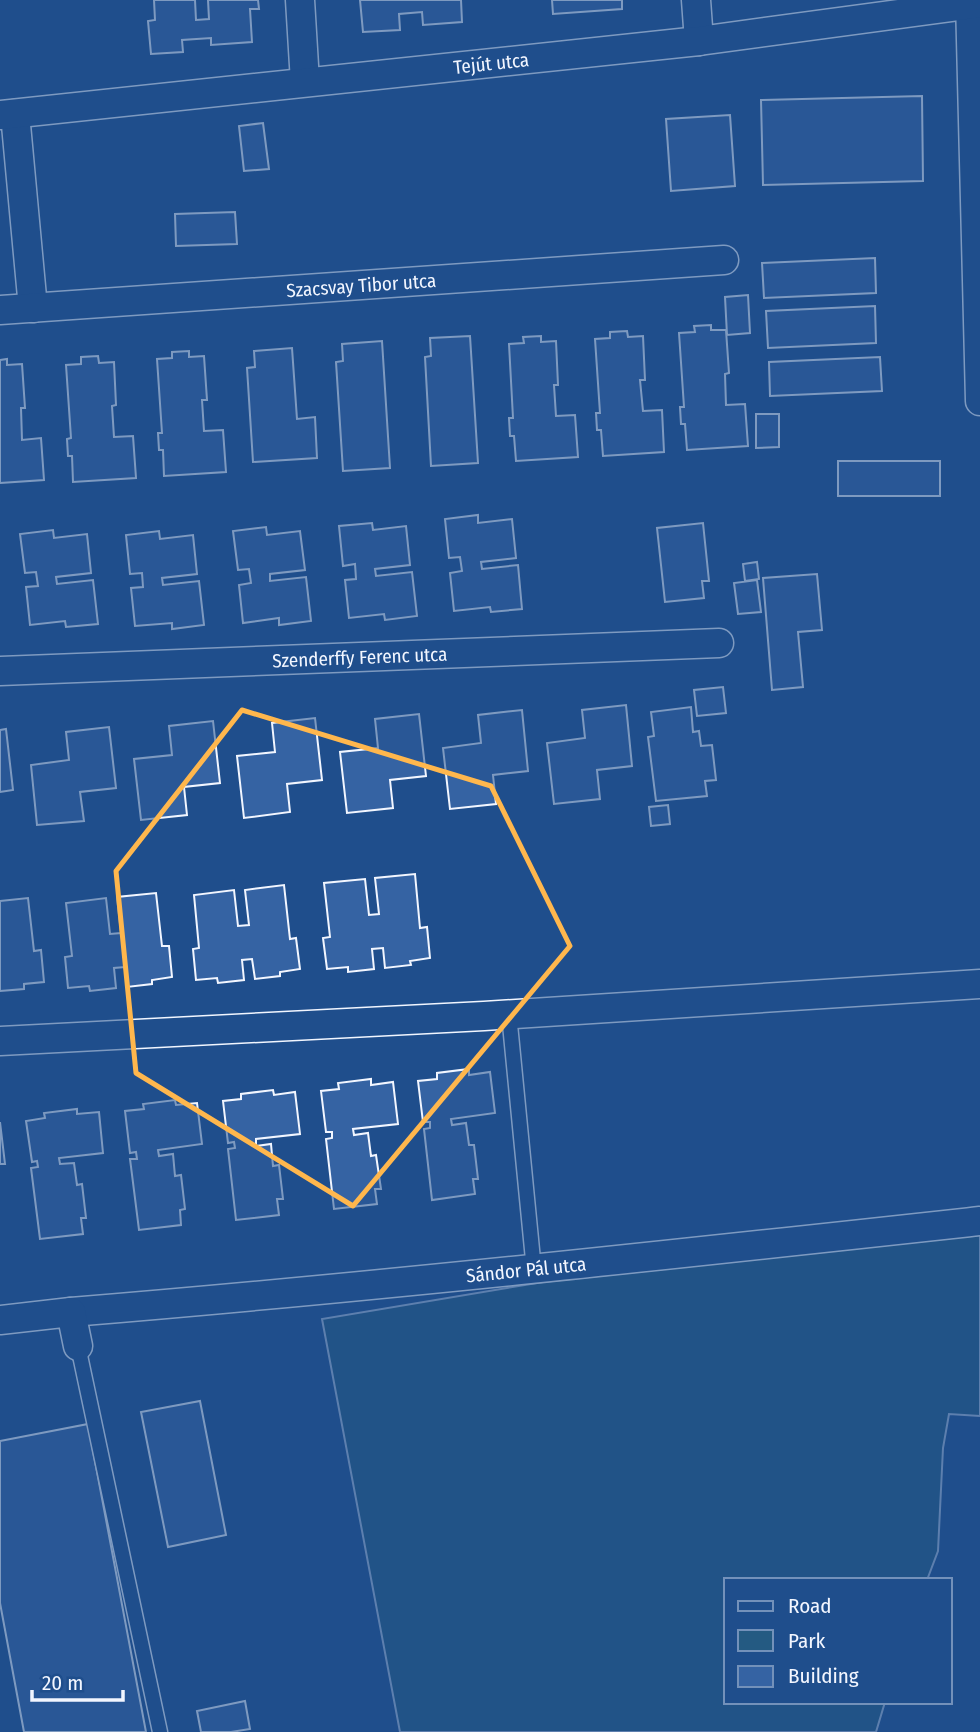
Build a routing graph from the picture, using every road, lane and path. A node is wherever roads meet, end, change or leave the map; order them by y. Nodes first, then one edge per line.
1 (300, 0) edge
2 (696, 0) edge
3 (973, 2) edge
4 (699, 41) junction
5 (305, 82) junction
6 (7, 114) edge
7 (724, 260) dead end
8 (33, 308) junction
9 (0, 310) edge
10 (980, 401) edge
11 (719, 643) dead end
12 (0, 671) edge
13 (980, 985) edge
14 (509, 1014) junction
15 (0, 1041) edge
16 (980, 1221) edge
17 (534, 1270) junction
18 (71, 1312) junction
19 (0, 1320) edge
20 (78, 1346) joint
21 (160, 1732) edge

1 - 5 street
2 - 4 street
3 - 4 street, Tejút utca
3 - 10 street
4 - 5 street, Tejút utca
5 - 6 street, Tejút utca
6 - 8 street
7 - 8 street, Szacsvay Tibor utca
8 - 9 street, Szacsvay Tibor utca
11 - 12 street, Szenderffy Ferenc utca
13 - 14 street
14 - 15 street
14 - 17 lane
16 - 17 street, Sándor Pál utca
17 - 18 street, Sándor Pál utca
18 - 19 street, Sándor Pál utca
18 - 20 street
20 - 21 lane

